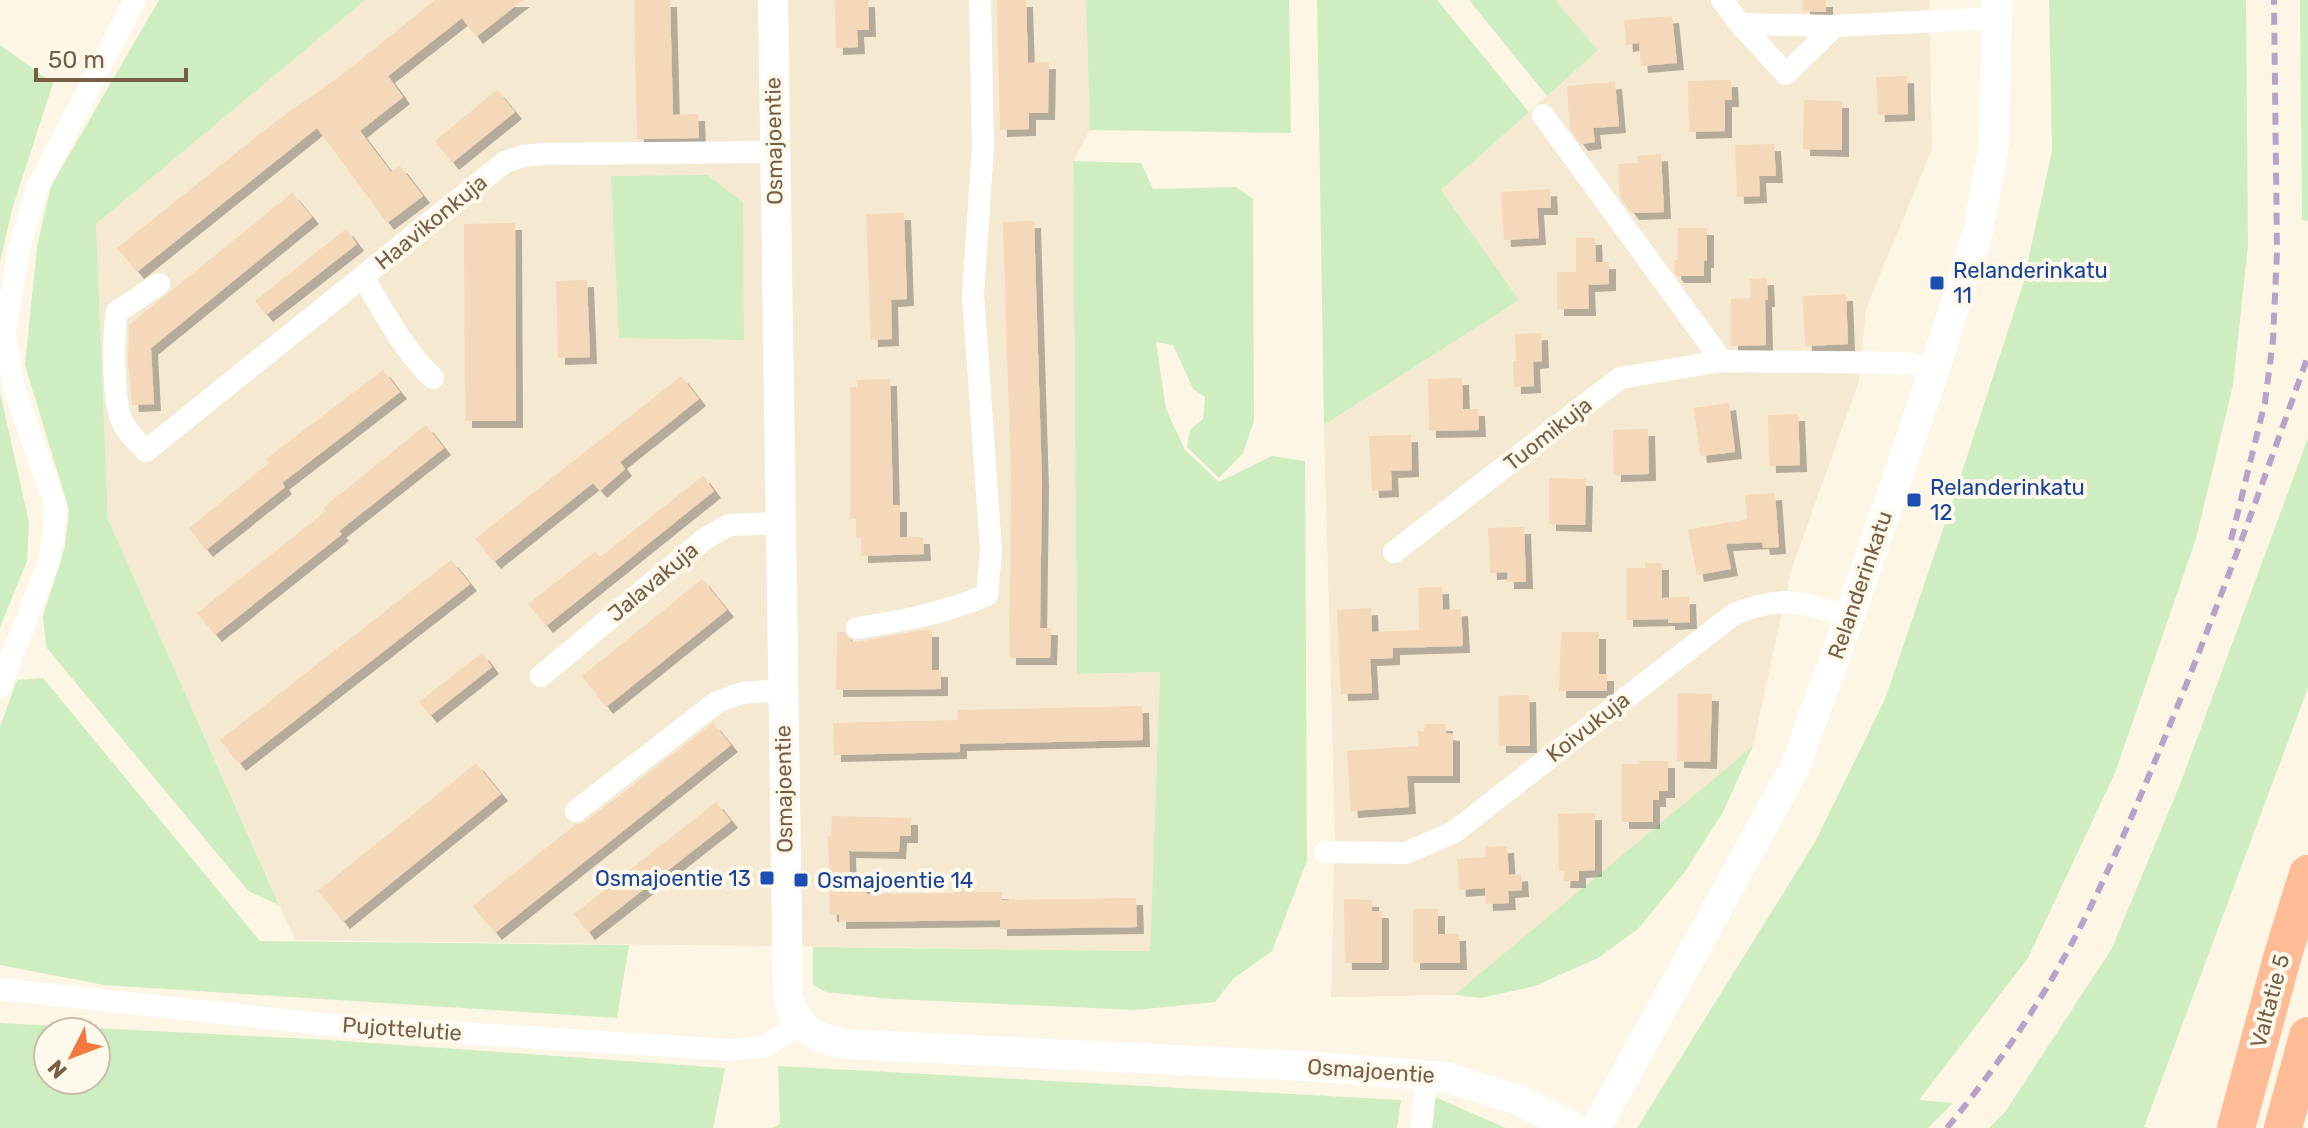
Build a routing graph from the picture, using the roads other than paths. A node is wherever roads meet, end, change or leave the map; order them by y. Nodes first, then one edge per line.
1 (135, 0) edge
2 (773, 0) edge
3 (980, 0) edge
4 (1722, 0) edge
5 (1997, 9) edge
6 (1740, 24) junction
7 (1835, 26) junction
8 (1543, 115) dead end
9 (774, 152) junction
10 (363, 277) junction
11 (159, 284) dead end
12 (1722, 361) junction
13 (1935, 368) junction
14 (433, 378) dead end
15 (780, 523) junction
16 (1394, 552) dead end
17 (1849, 618) junction
18 (857, 628) dead end
19 (541, 676) dead end
20 (0, 687) edge
21 (783, 690) junction
22 (576, 811) dead end
23 (1325, 852) dead end
24 (2308, 874) edge
25 (0, 989) edge
26 (799, 1025) junction
27 (2308, 1036) edge
28 (1427, 1075) junction
29 (1421, 1128) edge
30 (1574, 1128) edge
31 (1596, 1128) edge
32 (2236, 1128) edge
33 (2283, 1128) edge

1 - 20 street
2 - 9 street, Osmajoentie
3 - 18 street
4 - 6 street
5 - 7 street
5 - 13 street, Relanderinkatu
6 - 7 street
6 - 7 street
8 - 12 street
9 - 10 street, Haavikonkuja
9 - 15 street, Osmajoentie
10 - 11 street, Haavikonkuja
10 - 14 street
12 - 13 street, Tuomikuja
12 - 16 street, Tuomikuja
13 - 17 street, Relanderinkatu
15 - 19 street, Jalavakuja
15 - 21 street, Osmajoentie
17 - 23 street, Koivukuja
17 - 31 street, Relanderinkatu
21 - 22 street
21 - 26 street, Osmajoentie
24 - 32 highway, Valtatie 5
25 - 26 street, Pujottelutie
26 - 28 street, Osmajoentie
27 - 33 highway, Valtatie 5
28 - 29 street
28 - 30 street, Osmajoentie

